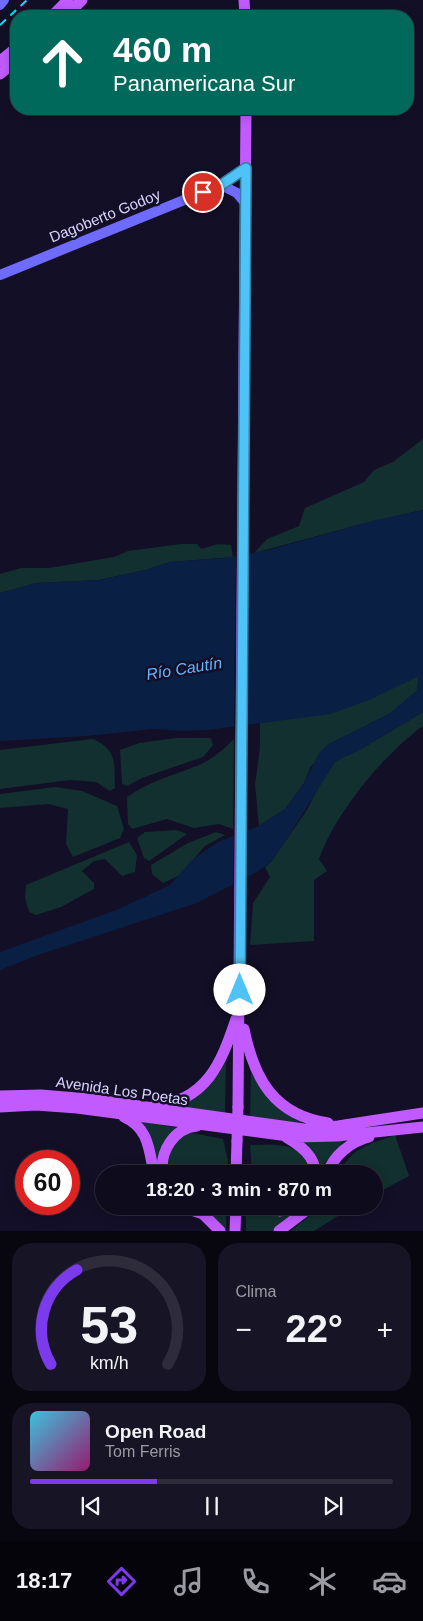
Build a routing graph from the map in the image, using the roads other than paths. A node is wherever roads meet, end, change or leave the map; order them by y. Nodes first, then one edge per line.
1 (4, 0) edge
2 (68, 0) edge
3 (82, 0) edge
4 (0, 4) edge
5 (58, 10) edge
6 (72, 10) edge
7 (10, 53) edge
8 (0, 61) edge
9 (10, 66) edge
10 (0, 74) edge
11 (246, 115) edge
12 (246, 168) junction
13 (221, 185) junction
14 (246, 204) junction
15 (0, 275) edge
16 (239, 1008) junction
17 (2, 1096) edge
18 (0, 1107) edge
19 (139, 1107) junction
20 (423, 1113) edge
21 (116, 1114) junction
22 (353, 1124) junction
23 (201, 1125) junction
24 (423, 1127) edge
25 (399, 1129) junction
26 (239, 1131) junction
27 (282, 1136) junction
28 (153, 1165) edge
29 (162, 1165) edge
30 (238, 1165) edge
31 (314, 1165) edge
32 (332, 1165) edge
33 (204, 1215) edge
34 (236, 1215) edge
35 (300, 1215) edge
36 (220, 1231) edge
37 (235, 1231) edge
38 (279, 1231) edge

1 - 4 street
2 - 5 main road
3 - 6 main road
7 - 8 main road
9 - 10 main road
11 - 12 main road
12 - 13 street, Dagoberto Godoy
12 - 14 main road
13 - 14 street
13 - 15 street, Dagoberto Godoy
14 - 16 main road
16 - 19 main road
16 - 22 main road
16 - 26 main road, bridge
17 - 19 main road, Avenida Los Poetas
18 - 21 main road, Avenida Los Poetas
19 - 26 main road, Avenida Los Poetas
20 - 22 main road
21 - 23 main road, Avenida Los Poetas
21 - 28 main road
22 - 26 main road
23 - 26 main road, Avenida Los Poetas
23 - 29 main road
24 - 25 main road
25 - 27 main road
25 - 32 main road
26 - 27 main road
26 - 30 main road
27 - 31 main road
33 - 36 main road
34 - 37 main road
35 - 38 main road

